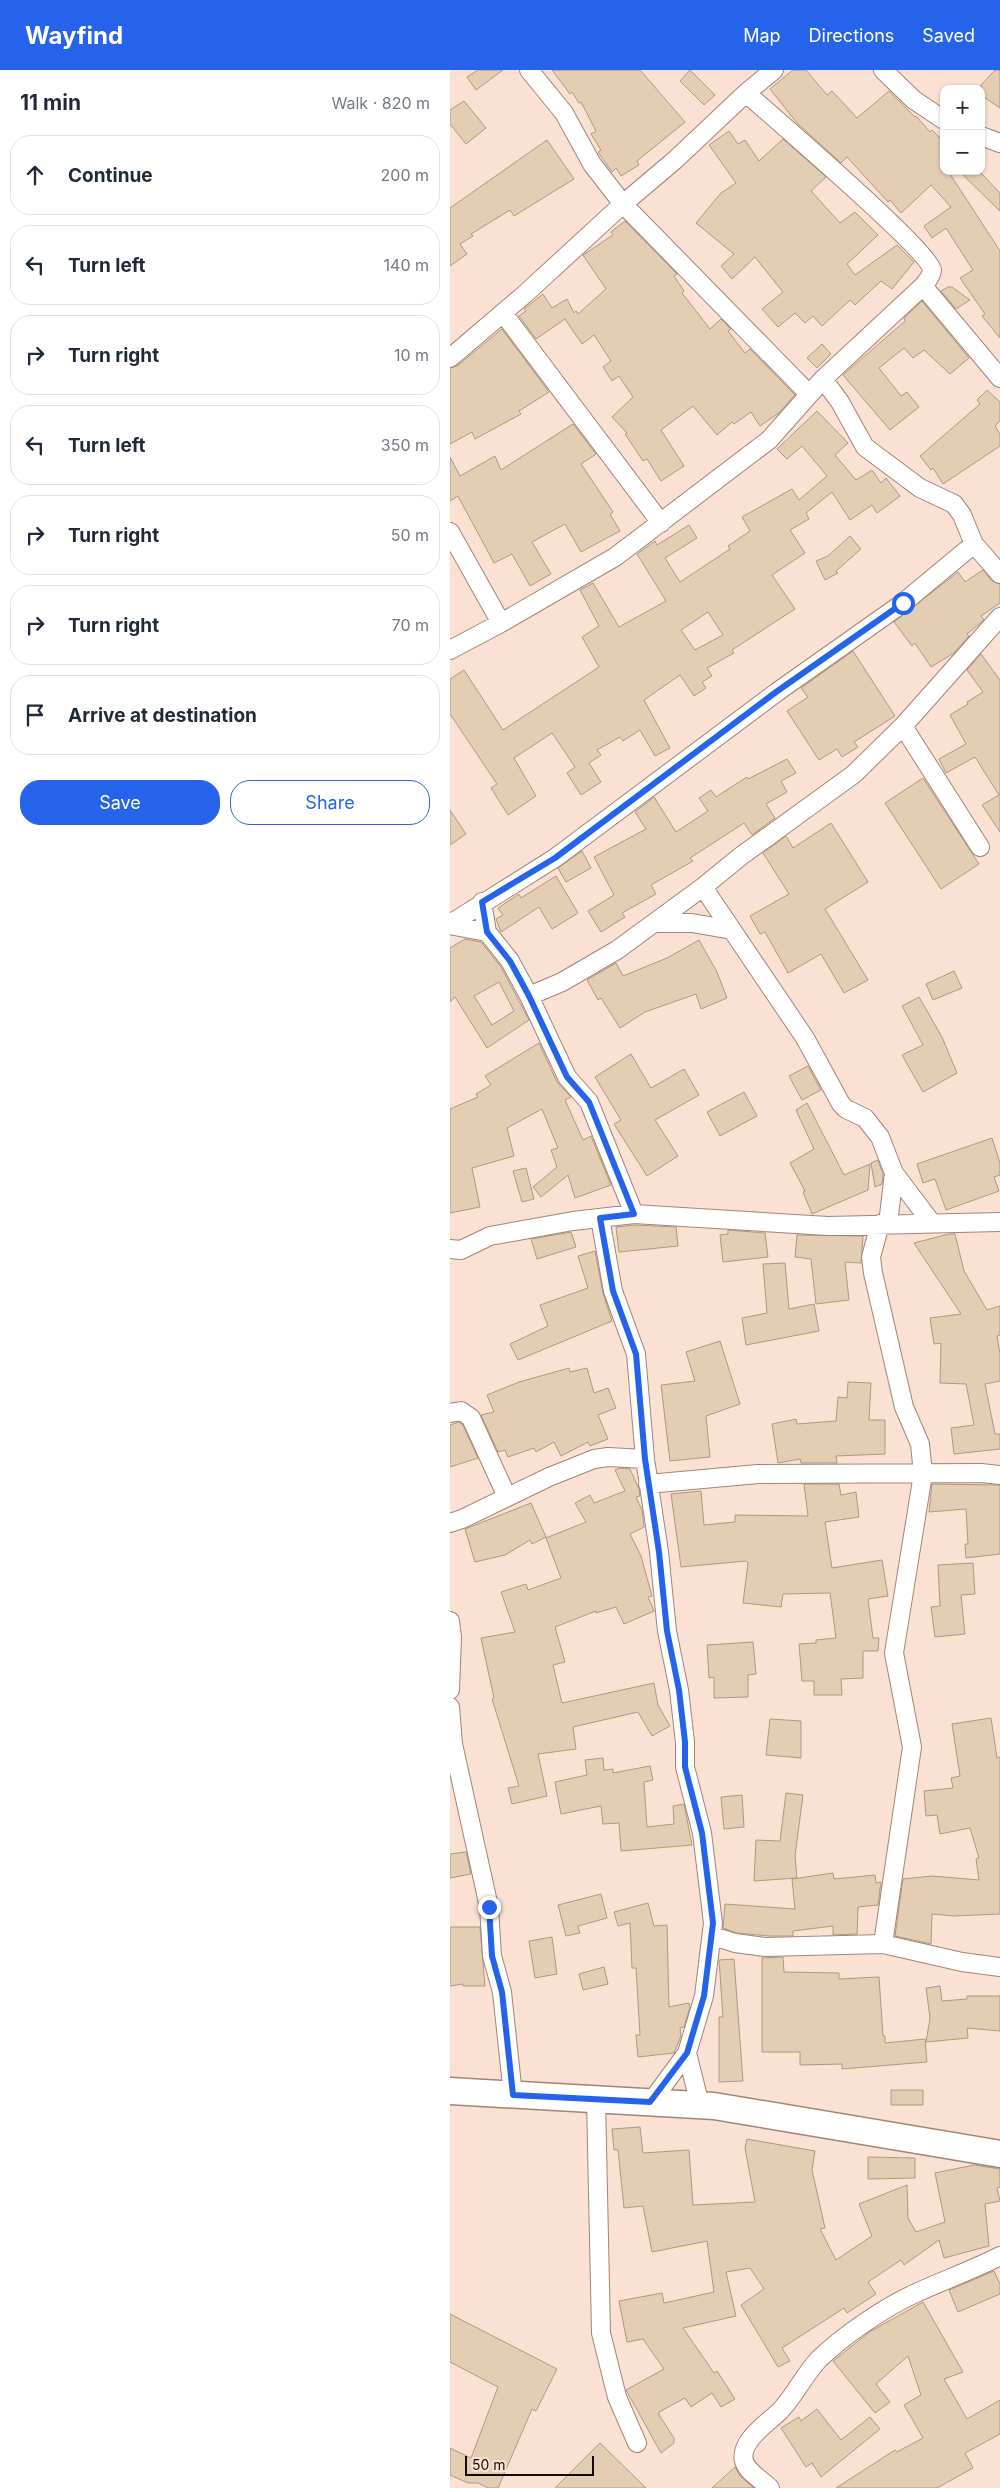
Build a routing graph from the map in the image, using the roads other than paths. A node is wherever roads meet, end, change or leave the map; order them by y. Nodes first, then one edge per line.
1 (529, 70) edge
2 (774, 70) edge
3 (883, 70) edge
4 (746, 93) junction
5 (940, 117) edge
6 (985, 137) edge
7 (1000, 143) edge
8 (623, 204) junction
9 (923, 286) junction
10 (502, 313) junction
11 (450, 358) edge
12 (1000, 378) edge
13 (823, 379) junction
14 (808, 394) junction
15 (660, 523) junction
16 (450, 532) edge
17 (974, 544) junction
18 (1000, 574) edge
19 (1000, 617) edge
20 (501, 623) junction
21 (450, 650) edge
22 (903, 726) junction
23 (980, 847) dead end
24 (704, 887) junction
25 (482, 902) junction
26 (654, 923) junction
27 (450, 924) edge
28 (732, 930) junction
29 (487, 932) junction
30 (529, 996) junction
31 (894, 1173) junction
32 (634, 1214) junction
33 (600, 1218) junction
34 (931, 1222) junction
35 (1000, 1222) edge
36 (884, 1224) junction
37 (450, 1249) edge
38 (450, 1413) edge
39 (645, 1459) junction
40 (923, 1474) junction
41 (1000, 1475) edge
42 (648, 1484) junction
43 (507, 1497) junction
44 (450, 1523) edge
45 (450, 1621) edge
46 (450, 1690) edge
47 (450, 1707) edge
48 (713, 1936) junction
49 (883, 1944) junction
50 (1000, 1967) edge
51 (687, 2053) junction
52 (450, 2091) edge
53 (513, 2095) junction
54 (596, 2098) junction
55 (650, 2102) junction
56 (700, 2105) junction
57 (1000, 2154) edge
58 (1000, 2256) edge
59 (637, 2443) dead end
60 (770, 2488) edge

1 - 8 street
2 - 4 street
3 - 5 street
4 - 8 street
4 - 9 street
6 - 7 street
8 - 10 street
8 - 14 street
9 - 12 street
9 - 13 street
10 - 11 street
10 - 15 street
13 - 14 street
13 - 17 street
14 - 15 street
15 - 20 street
16 - 20 street
17 - 18 street
17 - 25 street
19 - 22 street
20 - 21 street
22 - 23 street
22 - 24 street
24 - 26 street
24 - 28 street
25 - 27 street
25 - 29 street
26 - 28 street
26 - 30 street
27 - 29 street
28 - 31 street
29 - 30 street
30 - 32 street
31 - 34 street
31 - 36 street
32 - 33 street
32 - 36 street
33 - 37 street
33 - 39 street
34 - 35 street
34 - 36 street
36 - 40 street
38 - 43 street
39 - 42 street
39 - 43 street
40 - 41 street
40 - 42 street
40 - 49 street
42 - 48 street
43 - 44 street
45 - 46 street
47 - 53 street
48 - 49 street
48 - 51 street
49 - 50 street
51 - 55 street
51 - 56 street
52 - 53 main road
53 - 54 main road
54 - 55 main road
54 - 59 street
55 - 56 main road
56 - 57 main road
58 - 60 street

